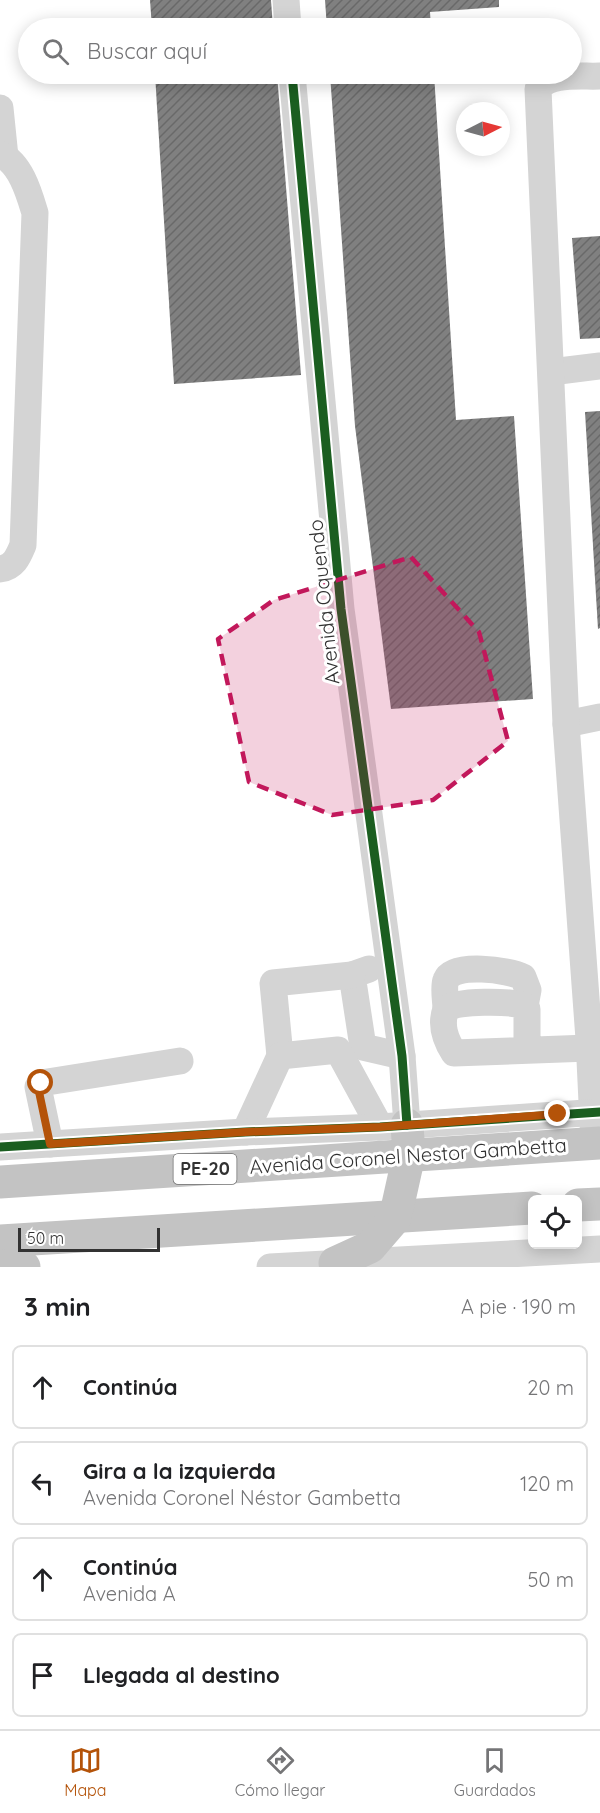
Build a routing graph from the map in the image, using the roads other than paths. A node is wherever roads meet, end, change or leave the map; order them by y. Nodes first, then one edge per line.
1 (286, 0) edge
2 (287, 18) edge
3 (600, 76) edge
4 (582, 77) edge
5 (293, 84) edge
6 (541, 84) edge
7 (0, 108) edge
8 (3, 156) edge
9 (600, 366) edge
10 (551, 372) junction
11 (0, 569) edge
12 (600, 717) edge
13 (566, 724) junction
14 (589, 897) edge
15 (389, 960) junction
16 (352, 975) junction
17 (350, 1048) junction
18 (589, 1048) junction
19 (527, 1050) junction
20 (280, 1056) junction
21 (402, 1056) junction
22 (180, 1061) dead end
23 (597, 1128) edge
24 (245, 1132) junction
25 (398, 1136) junction
26 (50, 1144) junction
27 (0, 1147) edge
28 (0, 1182) edge
29 (600, 1204) edge
30 (582, 1205) edge
31 (528, 1208) edge
32 (395, 1218) junction
33 (0, 1241) edge
34 (600, 1249) edge
35 (544, 1260) edge
36 (512, 1261) edge
37 (335, 1263) junction
38 (0, 1266) edge
39 (24, 1267) edge
40 (270, 1267) edge

1 - 2 street
3 - 4 street
5 - 15 street, Avenida Oquendo
6 - 10 street
7 - 8 street
8 - 11 street
9 - 10 street
10 - 13 street
12 - 13 street
13 - 14 street
14 - 18 street
15 - 16 street
15 - 21 street, Avenida Oquendo
16 - 17 street
16 - 20 street
17 - 20 street
17 - 21 street
17 - 25 street
18 - 19 street
18 - 23 street
19 - 19 street
20 - 24 street
21 - 25 street, Avenida Oquendo
22 - 26 street
23 - 25 highway, Avenida Coronel Nestor Gambetta / PE-20
24 - 25 street
24 - 26 street
25 - 28 highway, Avenida Coronel Nestor Gambetta / PE-20
25 - 32 highway
26 - 27 street
29 - 30 highway
31 - 32 highway
32 - 33 highway
32 - 37 highway
34 - 35 street
35 - 36 street
36 - 37 street
37 - 40 street
38 - 39 highway

